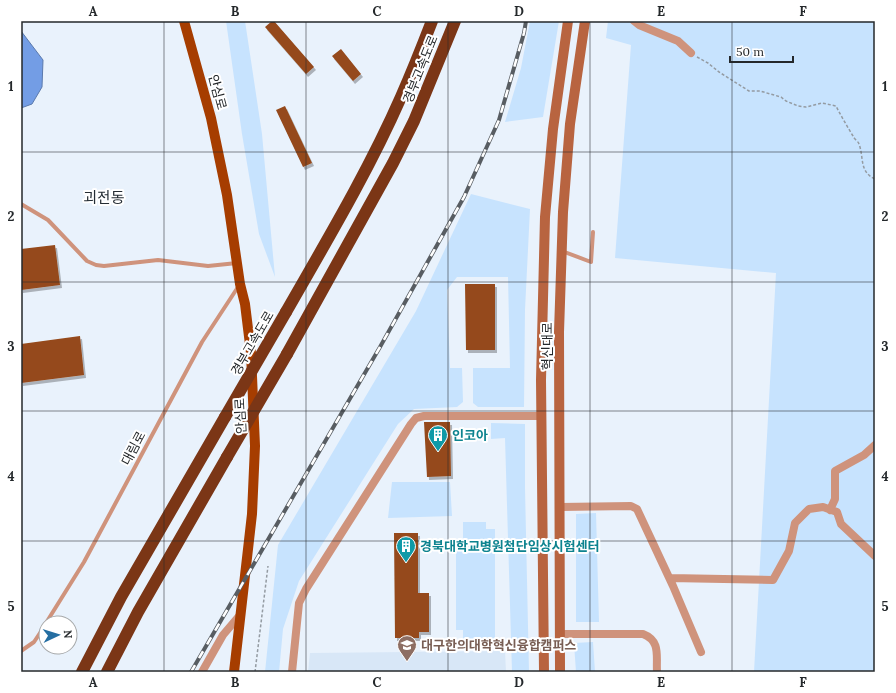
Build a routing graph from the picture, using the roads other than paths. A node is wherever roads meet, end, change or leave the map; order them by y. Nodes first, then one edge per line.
1 (184, 21) edge
2 (432, 21) edge
3 (455, 21) edge
4 (568, 21) edge
5 (585, 21) edge
6 (634, 21) edge
7 (691, 53) road end
8 (21, 204) edge
9 (593, 232) dead end
10 (562, 251) junction
11 (237, 264) junction
12 (240, 284) junction
13 (541, 416) junction
14 (875, 445) edge
15 (560, 507) junction
16 (830, 510) junction
17 (875, 556) edge
18 (670, 578) junction
19 (51, 615) edge
20 (240, 615) junction
21 (560, 634) junction
22 (38, 636) edge
23 (21, 651) edge
24 (701, 652) dead end
25 (82, 672) edge
26 (107, 672) edge
27 (202, 672) edge
28 (234, 672) edge
29 (292, 672) edge
30 (544, 672) edge
31 (560, 672) edge
32 (656, 672) edge

1 - 11 main road, 안심로
2 - 25 highway, 경부고속도로, bridge
3 - 26 highway, 경부고속도로, bridge
4 - 13 main road
5 - 10 main road, 혁신대로
6 - 7 street
8 - 11 lane
9 - 10 lane
10 - 15 main road, 혁신대로
11 - 12 main road, 안심로
12 - 19 lane, 대림로
12 - 20 main road, 안심로
13 - 29 street
13 - 30 main road
14 - 16 street
15 - 18 street
15 - 21 main road, 혁신대로
16 - 17 street
16 - 18 street
18 - 24 street
20 - 27 street
20 - 28 main road, 안심로
21 - 31 main road, 혁신대로
21 - 32 street
22 - 23 lane, 대림로

